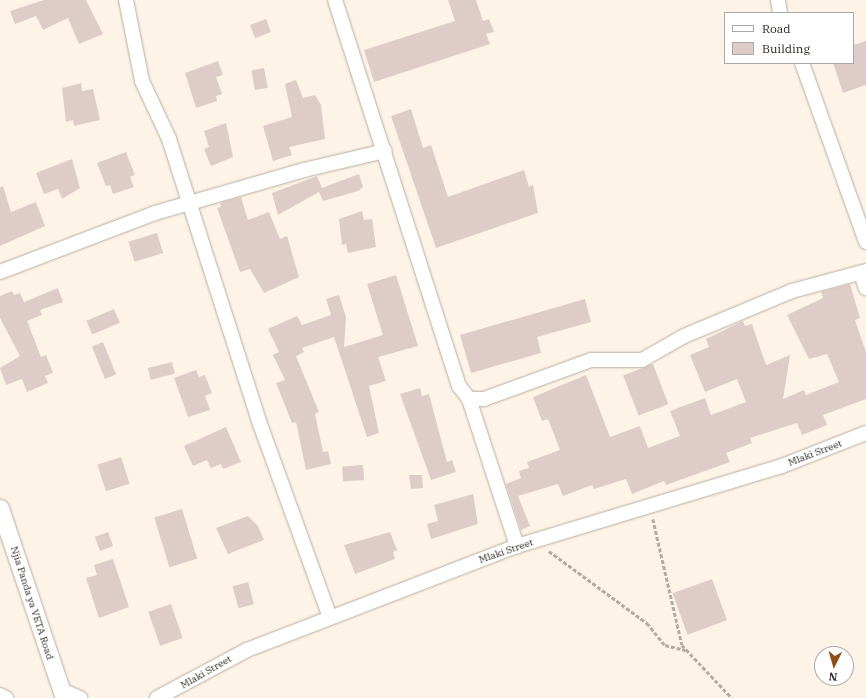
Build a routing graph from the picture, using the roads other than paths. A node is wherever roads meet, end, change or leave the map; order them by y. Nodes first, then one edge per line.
1 (126, 0) edge
2 (335, 0) edge
3 (778, 0) edge
4 (780, 12) edge
5 (802, 64) edge
6 (385, 151) junction
7 (190, 205) junction
8 (866, 242) edge
9 (0, 272) edge
10 (863, 272) edge
11 (866, 288) edge
12 (470, 399) junction
13 (866, 433) edge
14 (0, 508) edge
15 (517, 546) junction
16 (330, 617) junction
17 (62, 694) edge
18 (0, 695) edge
19 (6, 698) edge
20 (80, 698) edge
21 (157, 698) edge

1 - 7 street
2 - 6 street
3 - 4 street
5 - 8 street
6 - 7 street
6 - 12 street
7 - 9 street
7 - 16 street
10 - 11 street
10 - 12 street
12 - 15 street
13 - 15 street, Mlaki Street
14 - 17 street, Njia Panda ya VETA Road
15 - 16 street, Mlaki Street
16 - 21 street, Mlaki Street
17 - 20 street
18 - 19 street

